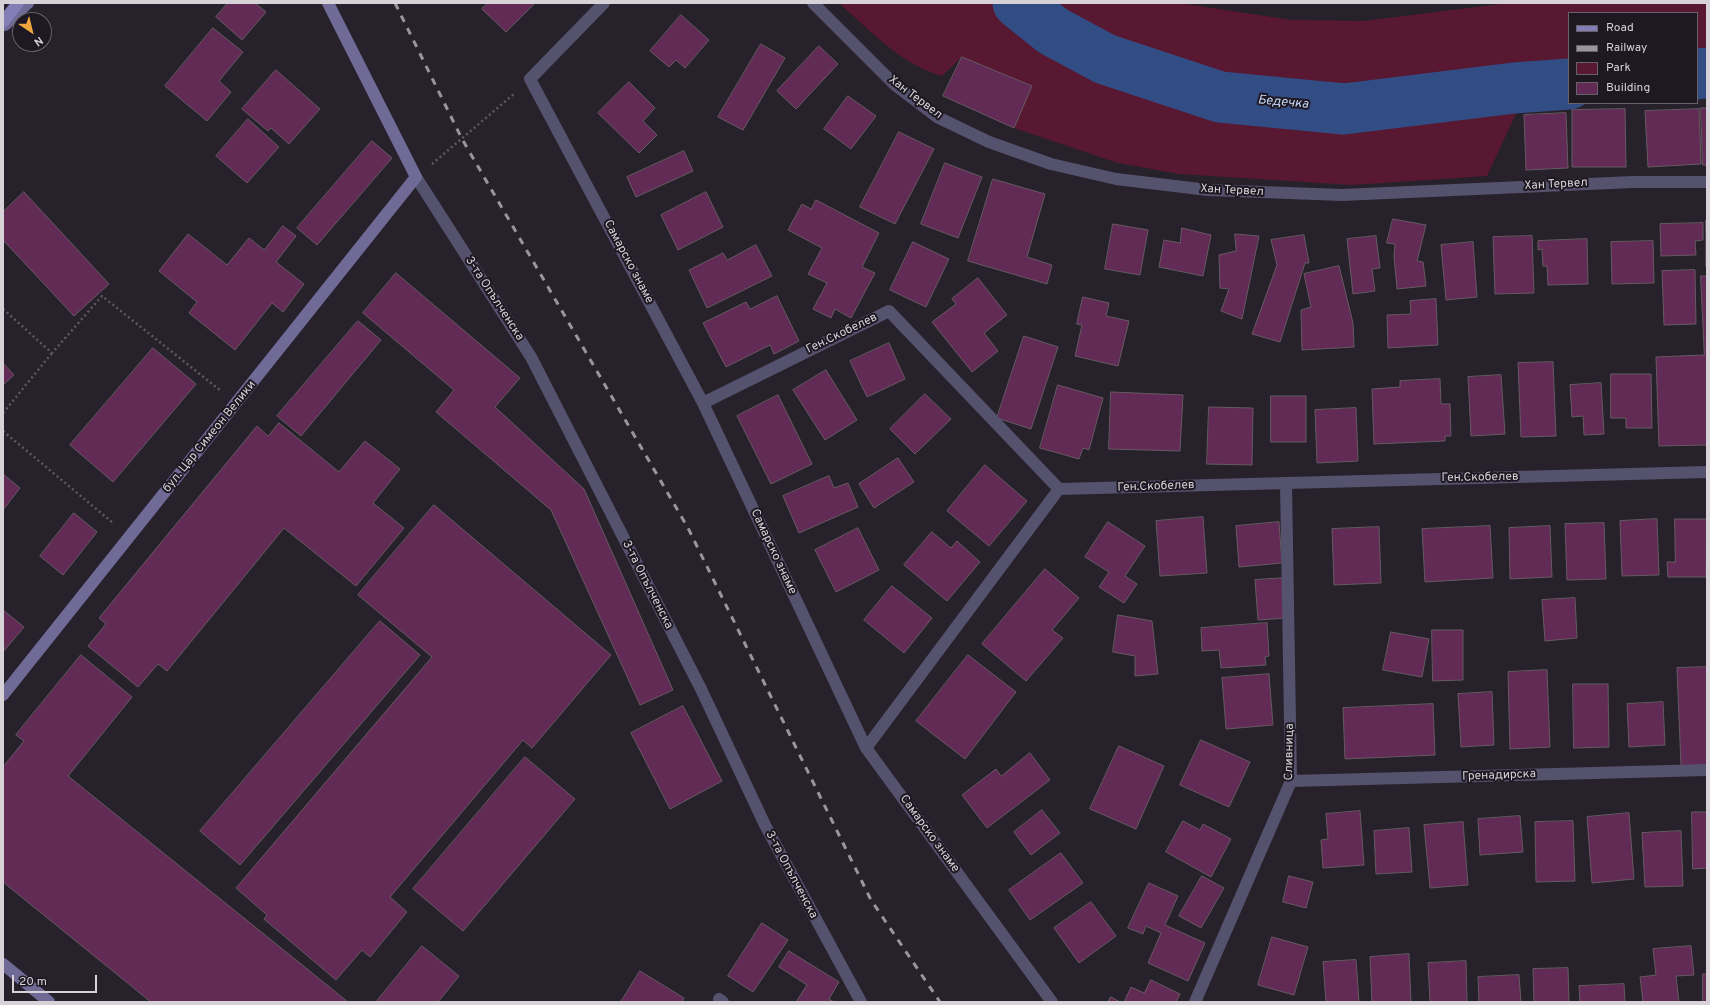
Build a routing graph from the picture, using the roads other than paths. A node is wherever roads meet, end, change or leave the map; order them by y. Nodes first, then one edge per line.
1 (18, 3) edge
2 (28, 3) edge
3 (328, 3) edge
4 (604, 3) edge
5 (813, 3) edge
6 (3, 22) edge
7 (3, 28) edge
8 (416, 177) junction
9 (1707, 182) edge
10 (703, 403) junction
11 (1707, 472) edge
12 (1286, 483) junction
13 (1059, 489) junction
14 (3, 695) edge
15 (866, 748) junction
16 (1707, 770) edge
17 (1291, 781) junction
18 (3, 964) edge
19 (49, 1002) edge
20 (861, 1002) edge
21 (1052, 1002) edge
22 (1195, 1002) edge

1 - 6 main road
2 - 7 street
3 - 8 street
4 - 10 street, Самарско знаме
5 - 9 street, Хан Тервел
8 - 14 street, бул. Цар Симеон Велики
8 - 20 street, 3-та Опълченска
10 - 13 street, Ген.Скобелев
10 - 15 street, Самарско знаме
11 - 12 street, Ген.Скобелев
12 - 13 street, Ген.Скобелев
12 - 17 street, Сливница
13 - 15 street
15 - 21 street, Самарско знаме
16 - 17 street, Гренадирска
17 - 22 street, Сливница
18 - 19 street

